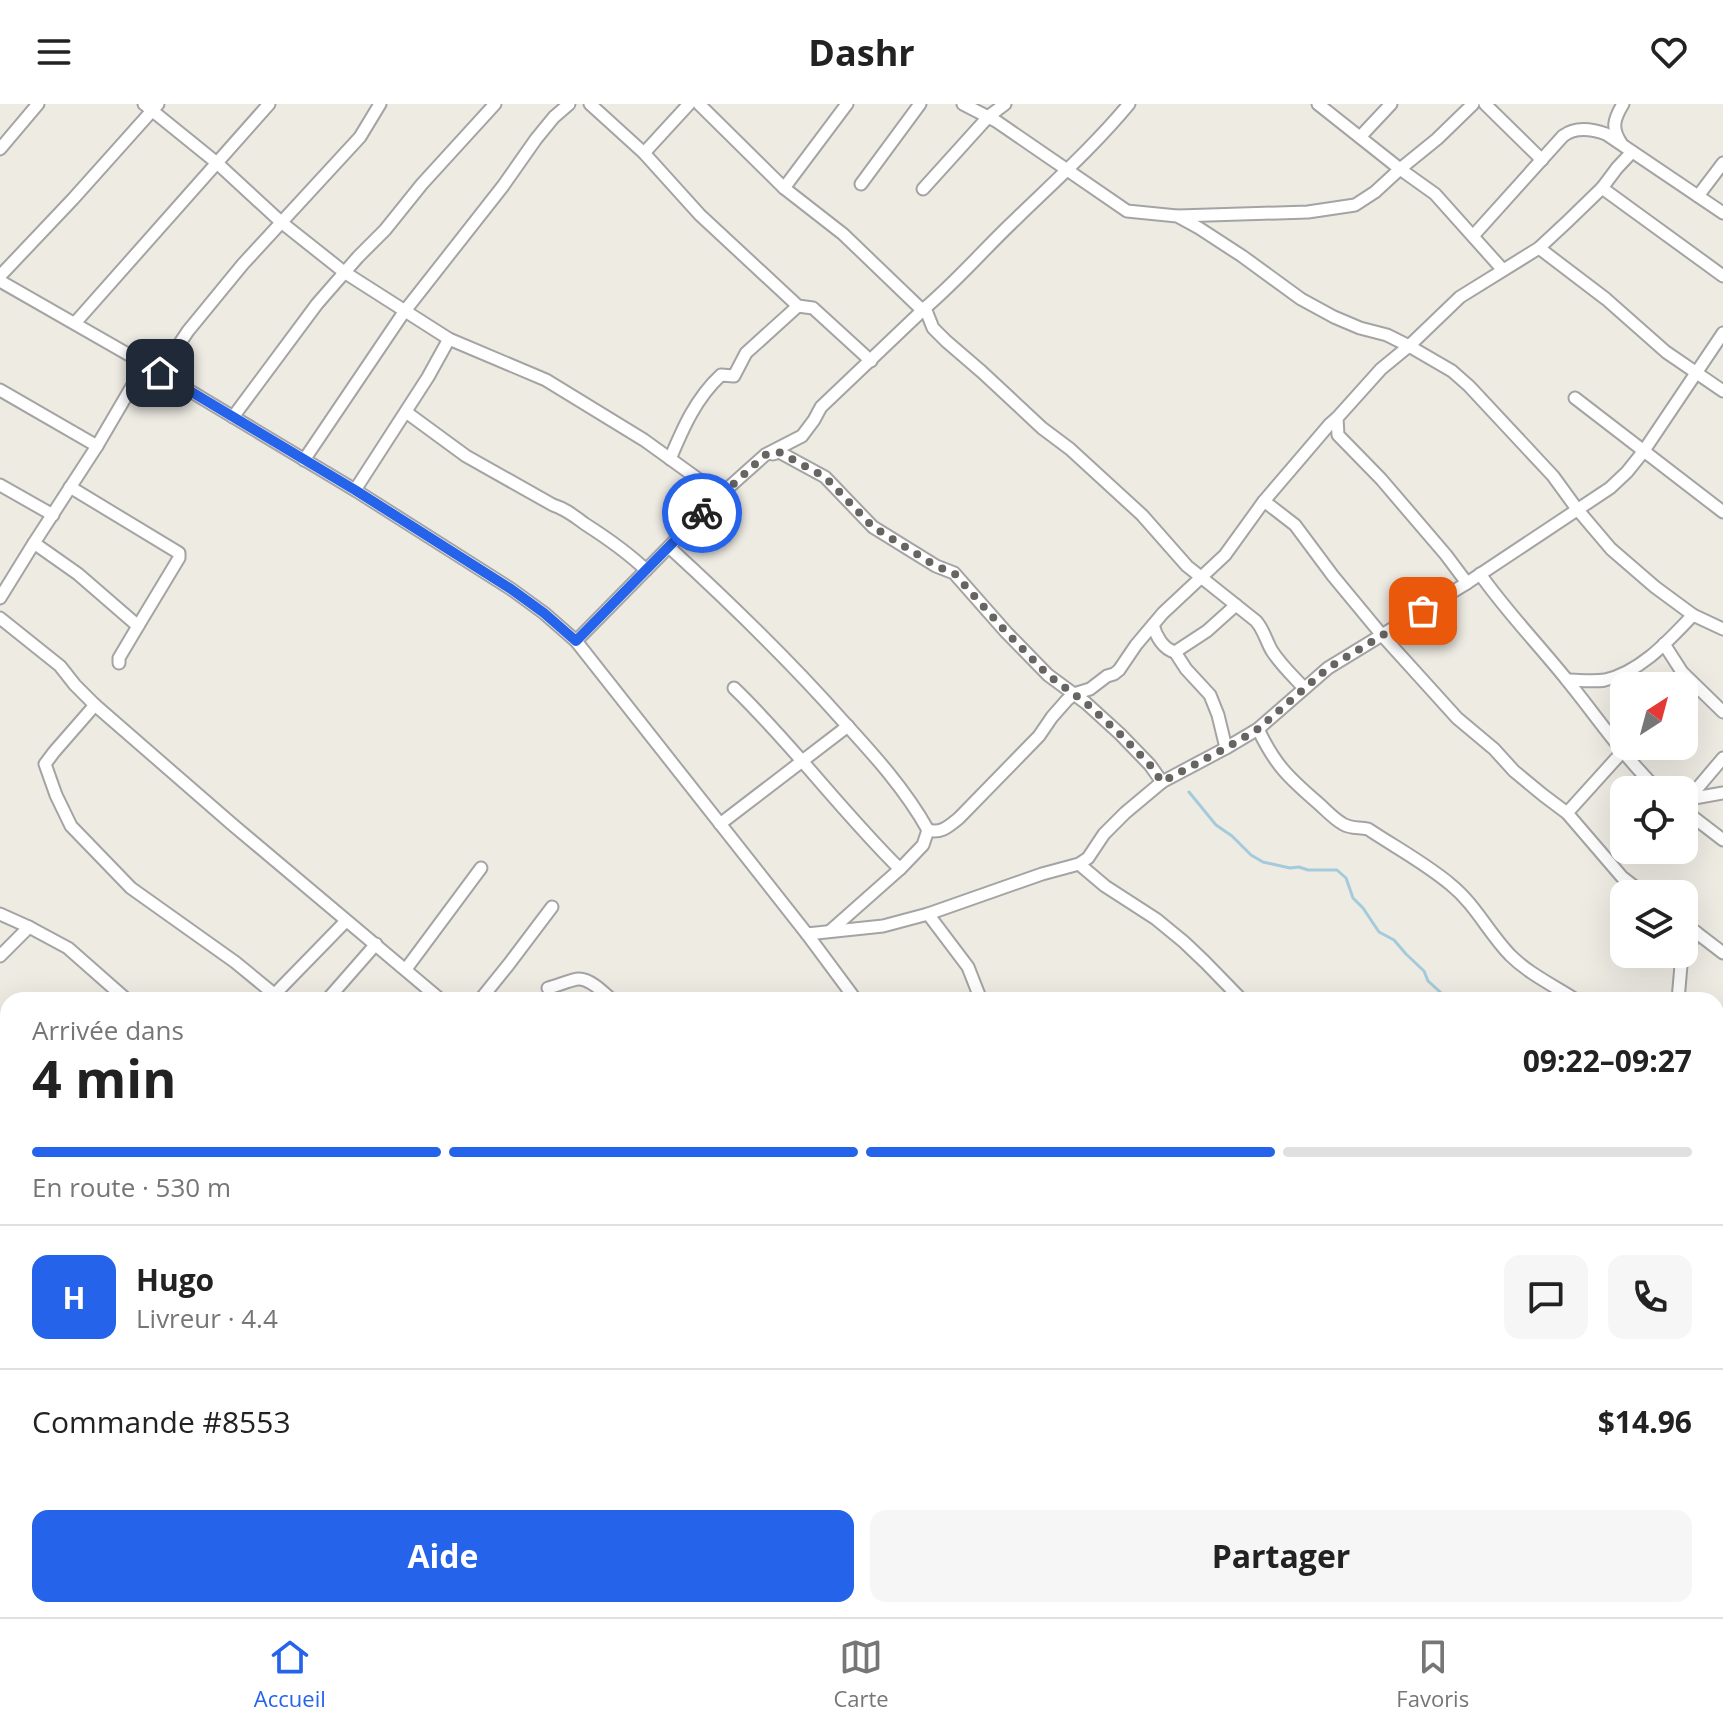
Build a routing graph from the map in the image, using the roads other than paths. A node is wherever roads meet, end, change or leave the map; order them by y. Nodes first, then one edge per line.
1 (38, 104) edge
2 (269, 104) edge
3 (380, 104) edge
4 (495, 104) edge
5 (569, 104) edge
6 (590, 104) edge
7 (689, 104) edge
8 (699, 104) edge
9 (847, 104) edge
10 (920, 104) edge
11 (963, 104) edge
12 (1005, 104) edge
13 (1129, 104) edge
14 (1318, 104) edge
15 (1391, 104) edge
16 (1473, 104) edge
17 (1485, 104) edge
18 (1623, 104) edge
19 (151, 106) edge
20 (989, 116) junction
21 (1360, 137) junction
22 (1622, 144) junction
23 (0, 149) edge
24 (1632, 152) junction
25 (644, 153) junction
26 (1542, 160) junction
27 (217, 163) junction
28 (1723, 163) edge
29 (1400, 169) junction
30 (1066, 171) junction
31 (861, 184) dead end
32 (784, 188) junction
33 (1602, 188) junction
34 (923, 189) dead end
35 (1698, 196) junction
36 (1723, 213) edge
37 (1177, 216) junction
38 (281, 222) junction
39 (1473, 236) junction
40 (1539, 248) junction
41 (1503, 270) junction
42 (344, 272) junction
43 (1723, 276) edge
44 (0, 278) edge
45 (798, 306) junction
46 (925, 308) junction
47 (404, 312) junction
48 (75, 323) junction
49 (1723, 333) edge
50 (449, 339) junction
51 (1409, 346) junction
52 (871, 361) junction
53 (145, 364) junction
54 (1696, 372) junction
55 (160, 373) junction
56 (0, 390) edge
57 (1723, 391) edge
58 (1575, 398) dead end
59 (406, 412) junction
60 (233, 417) junction
61 (1337, 418) junction
62 (97, 446) junction
63 (1643, 452) junction
64 (765, 455) junction
65 (670, 459) junction
66 (304, 460) junction
67 (0, 485) edge
68 (70, 487) junction
69 (355, 490) junction
70 (718, 497) junction
71 (1264, 501) junction
72 (1577, 509) junction
73 (1723, 512) edge
74 (53, 515) junction
75 (34, 543) junction
76 (669, 547) junction
77 (646, 570) junction
78 (1480, 574) junction
79 (1201, 578) junction
80 (1467, 583) junction
81 (0, 598) edge
82 (1236, 605) junction
83 (1693, 615) junction
84 (0, 618) edge
85 (1153, 625) junction
86 (138, 626) junction
87 (1723, 629) edge
88 (1381, 634) junction
89 (576, 641) junction
90 (1664, 644) junction
91 (1175, 652) junction
92 (119, 663) dead end
93 (1567, 680) junction
94 (734, 688) dead end
95 (1304, 688) junction
96 (1074, 694) junction
97 (95, 705) junction
98 (1723, 712) edge
99 (848, 726) junction
100 (1258, 729) junction
101 (1610, 735) edge
102 (1226, 748) junction
103 (1723, 758) edge
104 (1615, 760) edge
105 (1631, 760) edge
106 (803, 762) junction
107 (1645, 776) edge
108 (1162, 782) junction
109 (1698, 789) edge
110 (1723, 793) edge
111 (1698, 800) edge
112 (1567, 813) junction
113 (1698, 816) edge
114 (720, 824) junction
115 (928, 830) junction
116 (1723, 840) edge
117 (1079, 864) junction
118 (481, 868) dead end
119 (900, 869) junction
120 (1626, 880) edge
121 (552, 907) dead end
122 (0, 914) edge
123 (928, 914) junction
124 (346, 921) junction
125 (29, 927) junction
126 (829, 931) junction
127 (807, 934) junction
128 (1698, 934) edge
129 (376, 944) junction
130 (1723, 953) edge
131 (0, 956) edge
132 (1681, 968) edge
133 (406, 969) junction
134 (548, 988) dead end
135 (118, 992) edge
136 (266, 992) edge
137 (276, 992) edge
138 (334, 992) edge
139 (432, 992) edge
140 (486, 992) edge
141 (601, 992) edge
142 (850, 992) edge
143 (978, 992) edge
144 (1234, 992) edge
145 (1562, 992) edge
146 (1679, 992) edge

1 - 23 street
2 - 27 street
3 - 38 street
4 - 42 street
5 - 47 street
6 - 25 street
7 - 25 street
8 - 32 street
9 - 32 street
10 - 31 street
11 - 20 street
12 - 20 street
13 - 30 street
14 - 21 street
15 - 21 street
16 - 29 street
17 - 26 street
18 - 22 street
19 - 27 street
19 - 44 street
20 - 30 street
20 - 34 street
21 - 29 street
22 - 24 street
22 - 26 street
24 - 33 street
24 - 35 street
25 - 45 street
26 - 39 street
27 - 38 street
27 - 48 street
28 - 35 street
29 - 37 street
29 - 39 street
30 - 37 street
30 - 46 street
32 - 46 street
33 - 40 street
33 - 43 street
35 - 36 street
37 - 51 street
38 - 42 street
38 - 55 street
39 - 41 street
40 - 41 street
40 - 54 street
41 - 51 street
42 - 47 street
42 - 60 street
44 - 48 street
45 - 52 street
45 - 65 street
46 - 52 street
46 - 79 street
47 - 50 street
47 - 66 street
48 - 53 street
49 - 54 street
50 - 59 street
50 - 65 street
51 - 61 street
51 - 72 street
52 - 64 street
53 - 55 street
53 - 62 street
54 - 57 street
54 - 63 street
55 - 60 street
56 - 62 street
58 - 63 street
59 - 69 street
59 - 77 street
60 - 66 street
61 - 71 street
61 - 80 street
62 - 68 street
63 - 72 street
63 - 73 street
64 - 70 street
64 - 96 street
65 - 70 street
66 - 69 street
67 - 74 street
68 - 74 street
68 - 86 street
69 - 89 street
70 - 76 street
71 - 79 street
71 - 88 street
72 - 78 street
72 - 83 street
74 - 75 street
75 - 81 street
75 - 86 street
76 - 77 street
76 - 99 street
77 - 89 street
78 - 80 street
78 - 93 street
79 - 82 street
79 - 85 street
80 - 88 street
82 - 91 street
82 - 95 street
83 - 87 street
83 - 90 street
84 - 97 street
85 - 91 street
85 - 96 street
86 - 92 street
88 - 95 street
88 - 112 street
89 - 114 street
90 - 93 street
90 - 98 street
91 - 102 street
93 - 101 street
94 - 106 street
95 - 100 street
96 - 108 street
96 - 115 street
97 - 124 street
97 - 136 street
99 - 106 street
99 - 115 street
100 - 102 street
100 - 145 street
102 - 108 street
103 - 109 street
104 - 112 street
105 - 107 street
106 - 114 street
106 - 119 street
108 - 117 street
110 - 111 street
112 - 120 street
113 - 116 street
114 - 127 street
115 - 119 street
117 - 123 street
117 - 144 street
118 - 133 street
119 - 126 street
121 - 140 street
122 - 125 street
123 - 126 street
123 - 143 street
124 - 129 street
124 - 137 street
125 - 131 street
125 - 135 street
126 - 127 street
127 - 142 street
128 - 130 street
129 - 133 street
129 - 138 street
132 - 146 street
133 - 139 street
134 - 141 street

